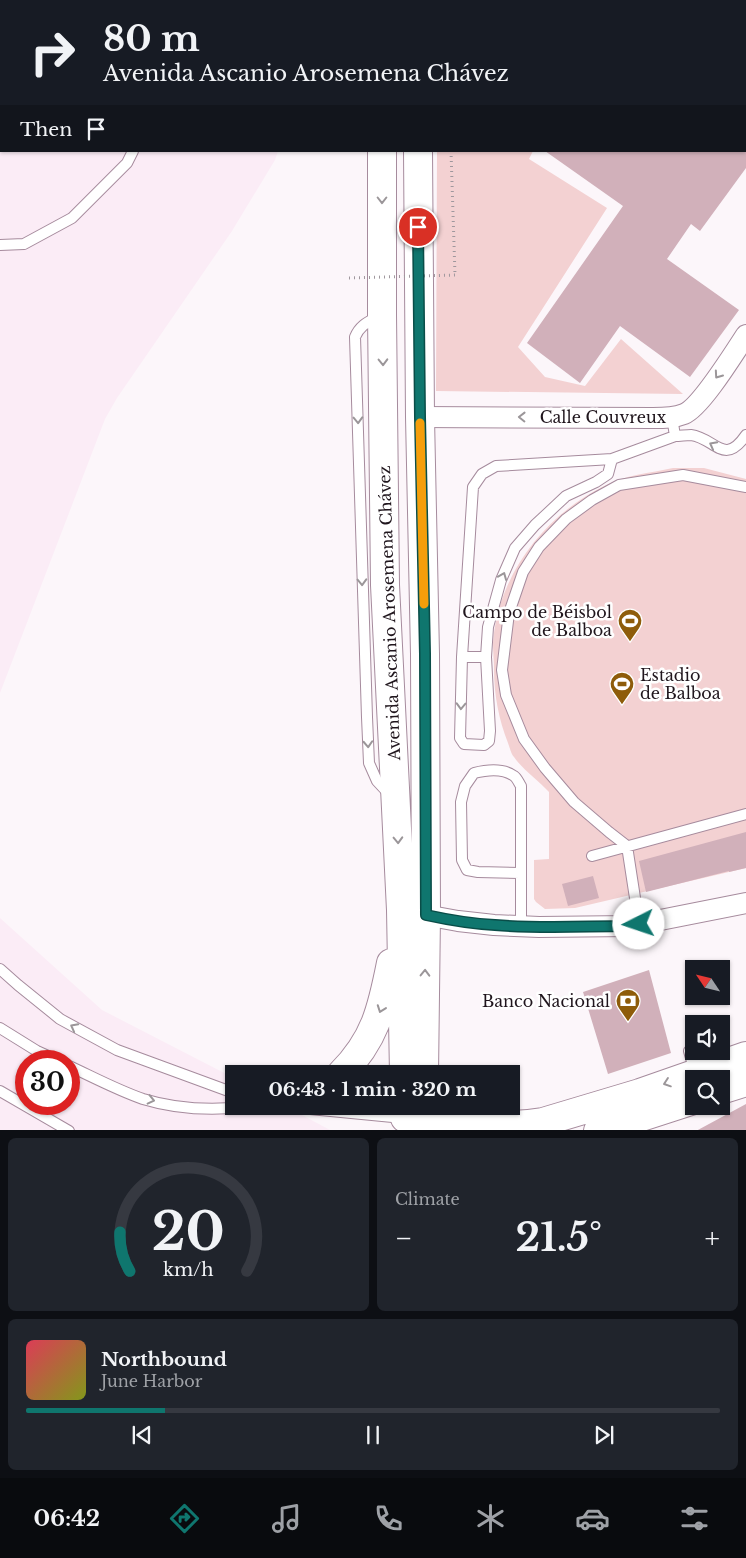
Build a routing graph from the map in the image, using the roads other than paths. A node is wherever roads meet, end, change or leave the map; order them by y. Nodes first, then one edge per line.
1 (133, 152) edge
2 (382, 152) edge
3 (418, 152) edge
4 (0, 245) edge
5 (746, 335) edge
6 (431, 417) junction
7 (673, 427) junction
8 (746, 435) edge
9 (612, 459) junction
10 (746, 487) edge
11 (462, 657) junction
12 (486, 657) junction
13 (746, 814) edge
14 (627, 846) junction
15 (592, 856) dead end
16 (520, 873) junction
17 (746, 903) edge
18 (414, 913) junction
19 (639, 924) junction
20 (520, 926) junction
21 (0, 969) edge
22 (0, 1028) edge
23 (35, 1050) edge
24 (746, 1056) edge
25 (349, 1065) edge
26 (405, 1065) edge
27 (423, 1065) edge
28 (80, 1071) edge
29 (746, 1082) edge
30 (730, 1087) edge
31 (225, 1090) edge
32 (0, 1092) edge
33 (685, 1103) edge
34 (225, 1110) edge
35 (373, 1115) edge
36 (415, 1119) edge
37 (70, 1130) edge
38 (600, 1130) edge

1 - 4 lane
2 -> 18 main road, Avenida Ascanio Arosemena Chávez
3 - 6 main road, Avenida Ascanio Arosemena Chávez
5 -> 7 street, Calle Couvreux
7 -> 6 street, Calle Couvreux
6 - 18 main road, Avenida Ascanio Arosemena Chávez
8 -> 7 lane
7 - 9 lane
9 - 11 lane
12 -> 9 lane
10 - 14 lane
11 - 12 lane
11 -> 12 lane
13 - 14 lane
14 - 15 lane
14 - 19 lane
16 - 16 lane
16 - 20 lane
17 - 19 street
18 - 20 street
18 -> 25 main road
18 - 26 main road, Avenida Ascanio Arosemena Chávez
27 -> 18 main road, Avenida Ascanio Arosemena Chávez
19 - 20 street
31 -> 21 lane
22 - 23 lane
24 -> 36 main road
28 -> 34 lane
29 - 30 main road
32 - 37 lane
33 - 38 main road
35 - 36 lane

